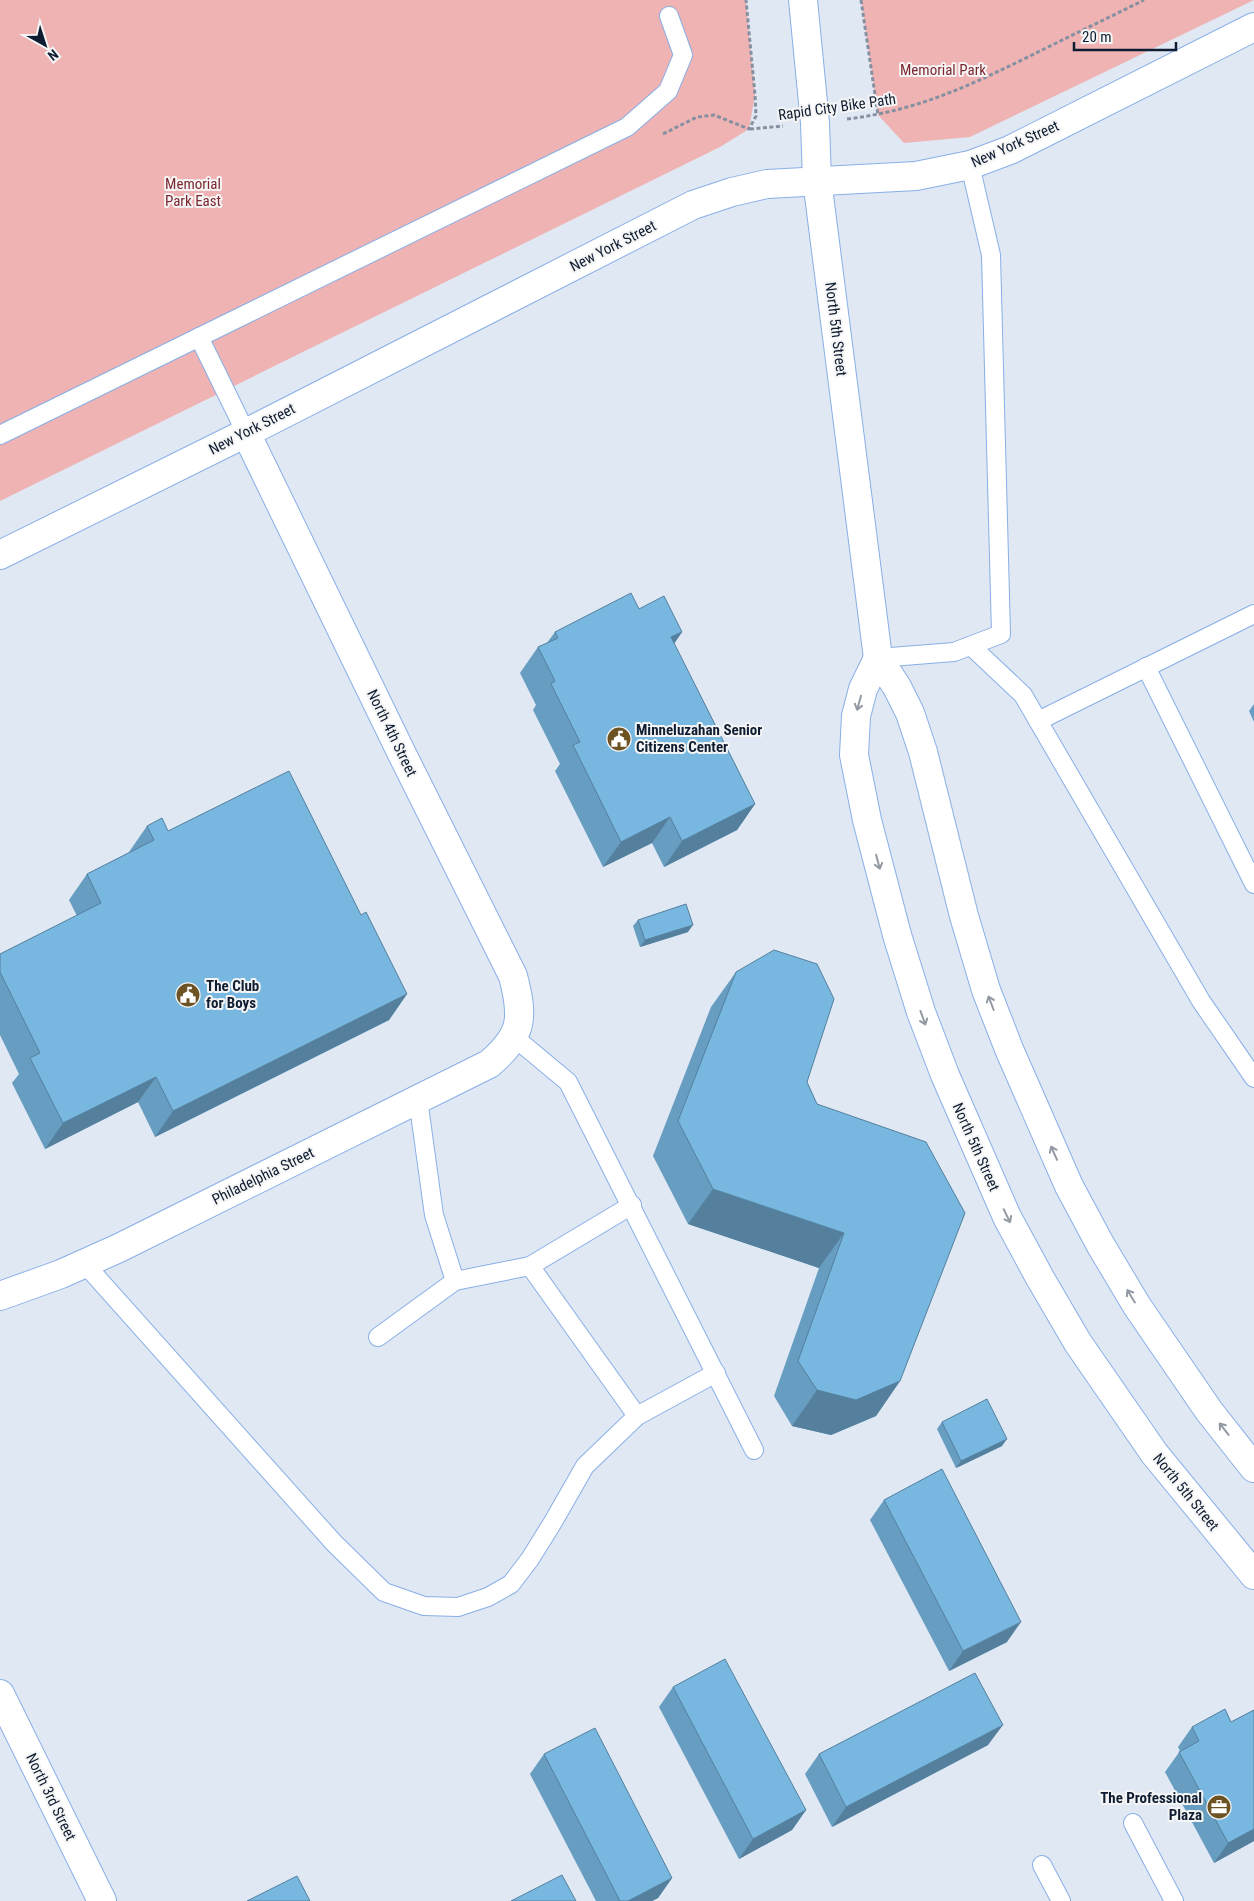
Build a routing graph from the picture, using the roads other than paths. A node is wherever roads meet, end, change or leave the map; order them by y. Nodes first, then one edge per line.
1 (802, 0) edge
2 (669, 16) dead end
3 (1254, 27) edge
4 (970, 165) junction
5 (816, 180) junction
6 (199, 337) junction
7 (246, 433) junction
8 (0, 434) edge
9 (0, 555) edge
10 (1254, 614) edge
11 (971, 646) junction
12 (878, 658) junction
13 (1146, 667) junction
14 (1038, 721) junction
15 (1254, 884) edge
16 (514, 1037) junction
17 (1254, 1078) edge
18 (418, 1099) junction
19 (632, 1205) junction
20 (84, 1263) junction
21 (530, 1266) junction
22 (455, 1280) junction
23 (0, 1296) edge
24 (378, 1337) dead end
25 (716, 1373) junction
26 (637, 1416) junction
27 (754, 1450) dead end
28 (1254, 1468) edge
29 (1254, 1575) edge
30 (0, 1694) edge
31 (1133, 1823) dead end
32 (1042, 1865) dead end
33 (102, 1901) edge
34 (1061, 1901) edge
35 (1174, 1901) edge

1 - 5 street, North 5th Street
2 - 6 lane
3 - 4 street, New York Street
4 - 5 street, New York Street
4 - 11 lane
5 - 7 street, New York Street
5 - 12 street, North 5th Street
6 - 7 lane
6 - 8 lane
7 - 9 street, New York Street
7 - 16 street, North 4th Street
10 - 13 lane
11 - 12 lane
11 - 14 lane
28 -> 12 street, North 5th Street
12 -> 29 street, North 5th Street
13 - 14 lane
13 - 15 lane
14 - 17 lane
16 - 18 street, Philadelphia Street
16 - 19 lane
18 - 20 street, Philadelphia Street
18 - 22 lane
19 - 21 lane
19 - 25 lane
20 - 23 street, Philadelphia Street
20 - 26 lane
21 - 22 lane
21 - 26 lane
22 - 24 lane
25 - 26 lane
25 - 27 lane
30 - 33 street, North 3rd Street
31 - 35 lane
32 - 34 lane

